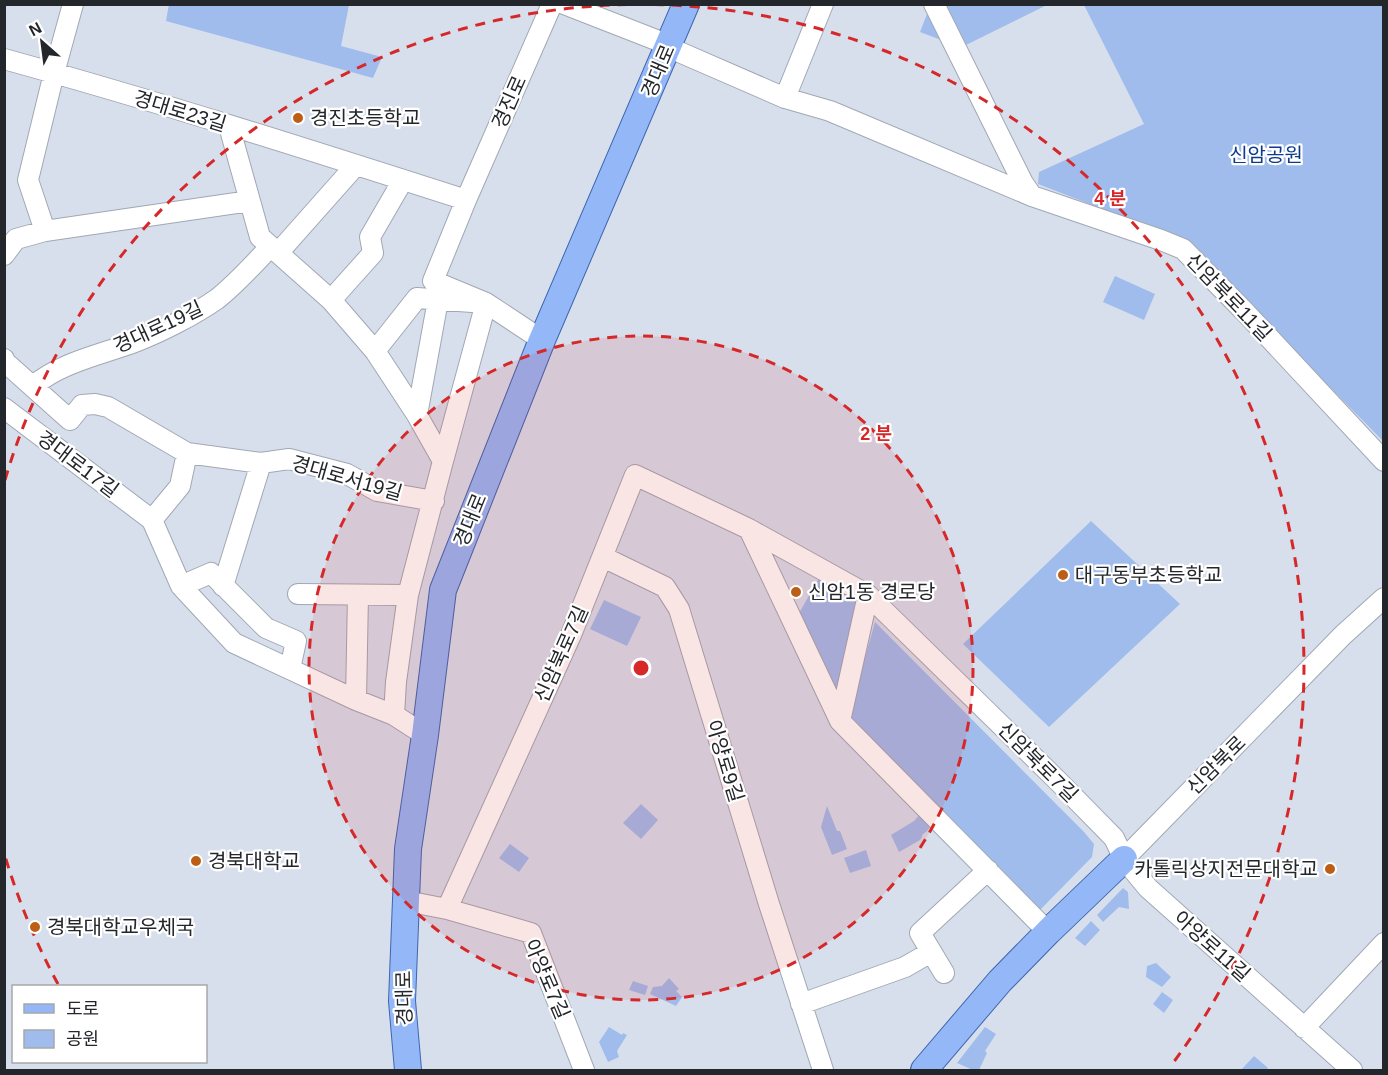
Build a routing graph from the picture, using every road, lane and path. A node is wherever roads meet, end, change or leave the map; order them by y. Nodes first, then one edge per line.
1 (72, 4) edge
2 (552, 4) edge
3 (564, 4) edge
4 (686, 4) edge
5 (822, 4) edge
6 (934, 4) edge
7 (669, 45) junction
8 (4, 59) edge
9 (54, 73) junction
10 (785, 98) junction
11 (229, 126) junction
12 (356, 165) junction
13 (403, 180) junction
14 (1032, 196) junction
15 (466, 200) junction
16 (250, 201) junction
17 (45, 231) junction
18 (274, 250) junction
19 (5, 255) edge
20 (331, 300) junction
21 (438, 300) junction
22 (486, 303) junction
23 (542, 340) junction
24 (375, 351) junction
25 (5, 361) edge
26 (33, 386) junction
27 (4, 408) edge
28 (417, 415) junction
29 (70, 420) junction
30 (55, 447) junction
31 (187, 453) junction
32 (443, 461) junction
33 (1383, 461) edge
34 (261, 463) junction
35 (434, 501) junction
36 (152, 520) junction
37 (749, 529) junction
38 (603, 557) junction
39 (223, 585) junction
40 (181, 586) junction
41 (298, 594) dead end
42 (358, 595) junction
43 (408, 595) junction
44 (868, 595) junction
45 (1383, 598) edge
46 (290, 669) junction
47 (356, 700) junction
48 (394, 715) junction
49 (840, 721) junction
50 (425, 735) junction
51 (1124, 859) junction
52 (988, 870) junction
53 (406, 902) junction
54 (447, 909) junction
55 (1048, 932) junction
56 (1383, 943) edge
57 (931, 952) junction
58 (944, 973) dead end
59 (801, 1004) junction
60 (1304, 1028) junction
61 (408, 1071) edge
62 (584, 1071) edge
63 (823, 1071) edge
64 (924, 1071) edge
65 (1352, 1071) edge

1 - 9 street
2 - 15 street, 경진로
3 - 7 street
4 - 7 main road, 경대로
5 - 10 street
6 - 14 street
7 - 10 street, 신암북로11길
7 - 23 main road, 경대로
8 - 9 street, 경대로23길
9 - 11 street, 경대로23길
9 - 17 street
10 - 14 street, 신암북로11길
11 - 12 street, 경대로23길
11 - 16 street
12 - 13 street, 경대로23길
12 - 18 street, 경대로19길
13 - 15 street, 경대로23길
13 - 20 street
14 - 33 street, 신암북로11길
15 - 22 street
16 - 17 street
16 - 18 street
17 - 19 street
18 - 20 street
18 - 26 street, 경대로19길
20 - 24 street
21 - 22 street
21 - 24 street
21 - 28 street
22 - 23 street
22 - 32 street
23 - 50 main road, 경대로
24 - 28 street
25 - 26 street
26 - 29 street
27 - 30 street, 경대로17길
28 - 32 street
29 - 30 street
29 - 31 street, 경대로서19길
30 - 36 street, 경대로17길
31 - 34 street, 경대로서19길
31 - 36 street
32 - 35 street
34 - 35 street, 경대로서19길
34 - 39 street
35 - 43 street
36 - 40 street, 경대로17길
37 - 38 street, 신암북로7길
37 - 44 street, 신암북로7길
37 - 49 street
38 - 54 street, 신암북로7길
38 - 59 street, 아양로9길
39 - 40 street
39 - 46 street
40 - 46 street, 경대로17길
41 - 42 street
42 - 43 street
42 - 47 street
43 - 48 street
44 - 49 street
44 - 51 street, 신암북로7길
45 - 51 street, 신암북로
46 - 47 street, 경대로17길
47 - 48 street, 경대로17길
48 - 50 street
49 - 52 street
50 - 53 main road, 경대로
51 - 55 main road, 신암북로
51 - 60 street, 아양로11길
52 - 55 street
52 - 57 street
53 - 54 street
53 - 61 main road, 경대로
54 - 62 street, 아양로7길
55 - 64 main road, 신암북로
56 - 60 street
57 - 58 street
57 - 59 street
59 - 63 street, 아양로9길
60 - 65 street, 아양로11길

